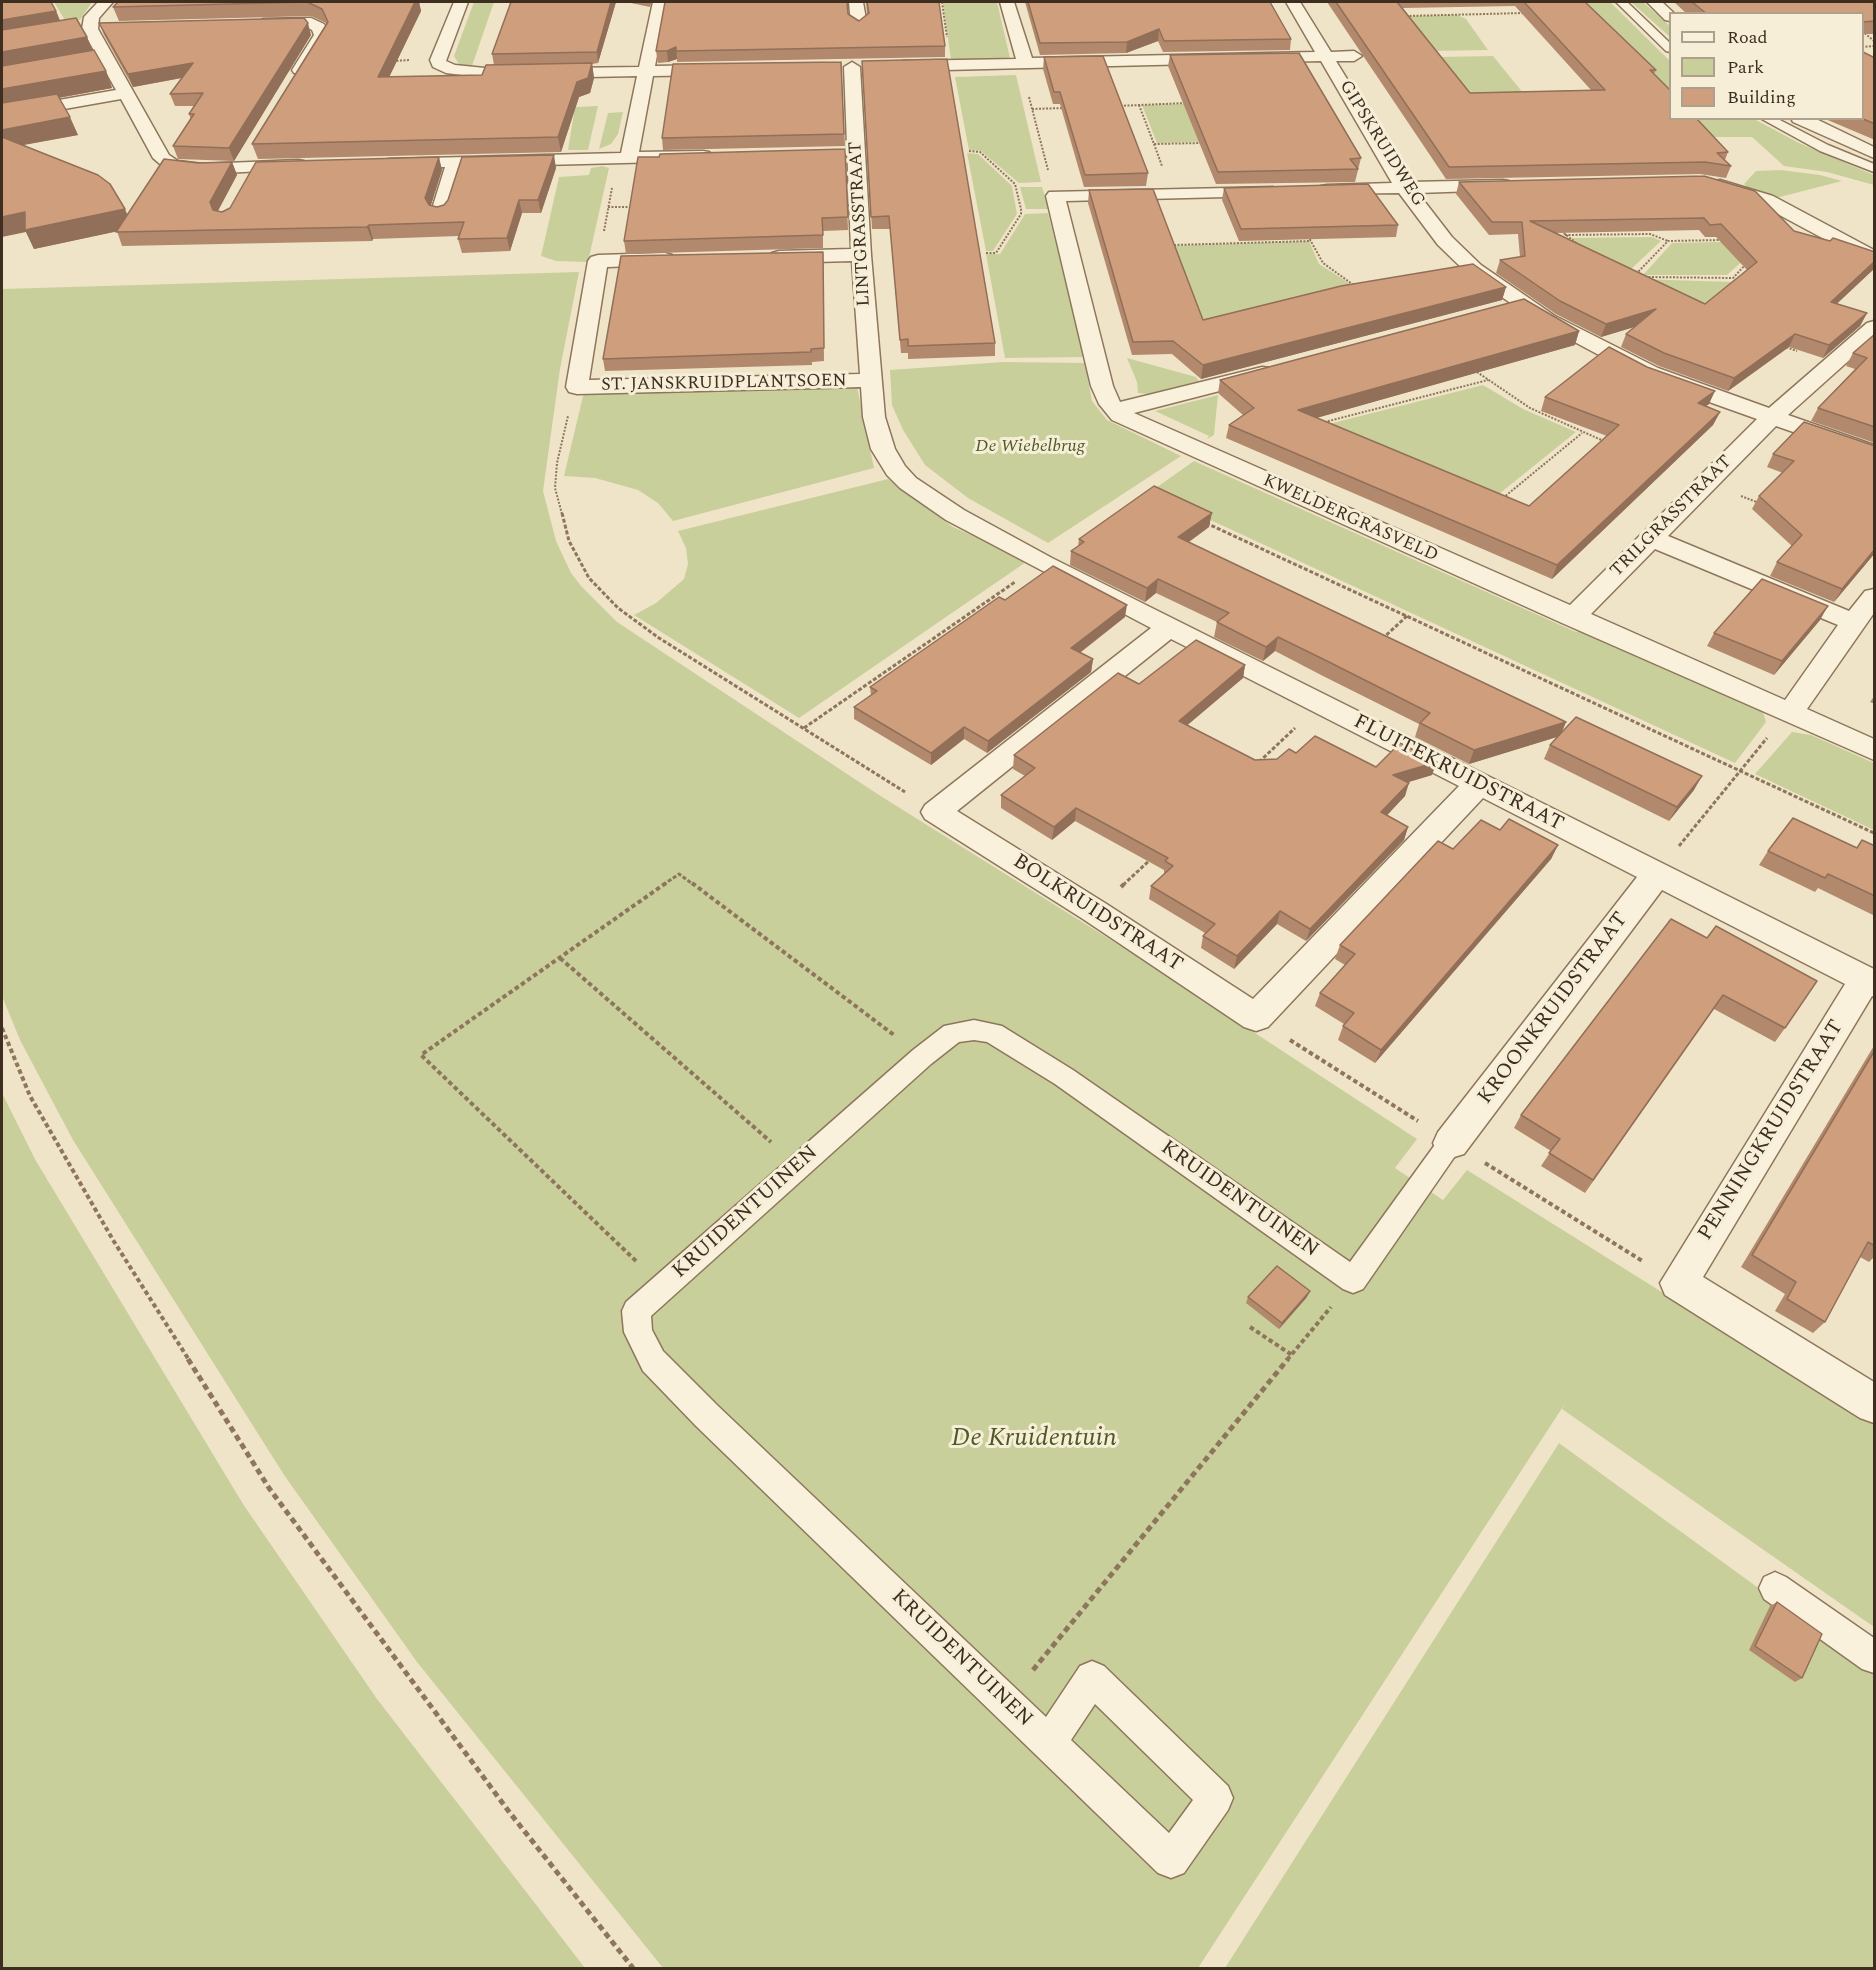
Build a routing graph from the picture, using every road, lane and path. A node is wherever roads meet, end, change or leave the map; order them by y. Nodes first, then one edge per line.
1 (106, 2) edge
2 (461, 2) edge
3 (660, 2) edge
4 (856, 2) edge
5 (1007, 2) edge
6 (1293, 2) edge
7 (1621, 2) edge
8 (1654, 2) edge
9 (1530, 13) edge
10 (1669, 15) edge
11 (253, 24) edge
12 (859, 25) edge
13 (1409, 26) edge
14 (1669, 47) edge
15 (1354, 56) dead end
16 (1327, 57) junction
17 (438, 60) junction
18 (393, 61) edge
19 (1025, 63) junction
20 (887, 66) edge
21 (853, 67) edge
22 (727, 69) edge
23 (647, 71) junction
24 (293, 81) edge
25 (127, 93) junction
26 (1029, 97) dead end
27 (1193, 103) edge
28 (1139, 105) junction
29 (1115, 106) edge
30 (1068, 108) edge
31 (1032, 109) junction
32 (2, 115) edge
33 (1770, 120) edge
34 (1803, 120) edge
35 (1209, 142) edge
36 (969, 151) dead end
37 (833, 153) edge
38 (857, 153) junction
39 (1875, 153) edge
40 (725, 155) edge
41 (629, 157) junction
42 (249, 160) junction
43 (456, 161) junction
44 (373, 163) edge
45 (314, 164) edge
46 (1875, 168) edge
47 (1700, 181) edge
48 (1523, 185) edge
49 (243, 186) edge
50 (1404, 188) junction
51 (1308, 190) edge
52 (1285, 191) joint
53 (1150, 194) junction
54 (1059, 196) junction
55 (644, 206) edge
56 (608, 207) junction
57 (440, 212) edge
58 (1559, 228) edge
59 (1565, 235) junction
60 (1726, 239) edge
61 (1311, 241) junction
62 (1668, 241) junction
63 (1582, 248) edge
64 (986, 253) dead end
65 (861, 255) junction
66 (766, 257) edge
67 (1875, 258) edge
68 (682, 259) edge
69 (598, 261) junction
70 (1749, 262) edge
71 (1733, 278) junction
72 (1738, 283) edge
73 (1344, 289) edge
74 (1522, 303) junction
75 (1501, 309) edge
76 (1875, 327) edge
77 (1777, 344) edge
78 (1797, 351) edge
79 (1280, 368) edge
80 (1471, 368) edge
81 (870, 380) junction
82 (1488, 380) junction
83 (577, 387) junction
84 (1116, 411) junction
85 (1772, 417) junction
86 (1311, 426) edge
87 (1582, 433) junction
88 (1614, 445) edge
89 (1875, 453) edge
90 (1706, 483) junction
91 (1511, 505) edge
92 (1769, 507) edge
93 (1204, 522) edge
94 (1651, 538) junction
95 (1042, 563) junction
96 (1875, 597) edge
97 (1407, 616) junction
98 (1571, 617) junction
99 (1854, 622) junction
100 (1169, 627) junction
101 (1374, 647) edge
102 (1322, 704) junction
103 (1790, 713) junction
104 (803, 728) junction
105 (1875, 750) edge
106 (1252, 768) edge
107 (1742, 770) junction
108 (1479, 784) junction
109 (936, 812) junction
110 (1875, 833) edge
111 (1155, 855) edge
112 (1656, 875) junction
113 (1094, 911) junction
114 (560, 958) junction
115 (1870, 982) edge
116 (1256, 1018) junction
117 (2, 1028) edge
118 (922, 1057) junction
119 (1451, 1143) junction
120 (798, 1166) junction
121 (1353, 1280) junction
122 (1679, 1283) junction
123 (663, 1287) junction
124 (1250, 1327) dead end
125 (1292, 1354) junction
126 (1875, 1404) edge
127 (1775, 1588) dead end
128 (1875, 1657) edge
129 (1028, 1676) dead end
130 (1049, 1743) junction
131 (633, 1968) edge

1 - 25 street
2 - 17 street
3 - 23 street
4 - 12 street
5 - 19 street
6 - 16 street, GIPSKRUIDWEG
7 - 14 lane
8 - 10 street
9 - 13 path
11 - 24 street
15 - 16 street
16 - 19 street
16 - 50 street, GIPSKRUIDWEG
17 - 18 path
17 - 23 street
19 - 20 street
21 - 38 street, LINTGRASSTRAAT
22 - 23 street
23 - 41 street
25 - 32 street
25 - 42 street
26 - 31 path
27 - 28 path
28 - 29 path
28 - 35 path
30 - 31 path
31 - 54 path
33 - 46 lane
34 - 39 street
36 - 64 path
37 - 38 street
38 - 65 street, LINTGRASSTRAAT
40 - 41 street
41 - 43 street
41 - 56 path
42 - 45 street
42 - 49 street
43 - 44 street
43 - 57 street
47 - 67 street
48 - 50 street
50 - 51 street
50 - 74 street, GIPSKRUIDWEG
52 - 53 street
52 - 61 path
53 - 54 street
53 - 61 path
54 - 84 street
55 - 56 path
56 - 69 path
58 - 59 path
59 - 62 path
59 - 63 path
60 - 62 path
61 - 73 path
62 - 71 path
65 - 66 street
65 - 81 street, LINTGRASSTRAAT
68 - 69 street
69 - 83 street
70 - 71 path
71 - 72 path
74 - 75 street
74 - 85 street, GIPSKRUIDWEG
76 - 85 street, TRILGRASSTRAAT
77 - 78 path
79 - 84 street
80 - 82 path
81 - 83 street, ST. JANSKRUIDPLANTSOEN
81 - 95 street, LINTGRASSTRAAT
82 - 86 path
82 - 87 path
83 - 104 path
84 - 98 street, KWELDERGRASVELD
85 - 89 street, GIPSKRUIDWEG
85 - 90 street, TRILGRASSTRAAT
87 - 88 path
87 - 91 path
90 - 92 path
90 - 94 street, TRILGRASSTRAAT
93 - 97 path
94 - 98 street, TRILGRASSTRAAT
94 - 99 street
95 - 100 street, FLUITEKRUIDSTRAAT
95 - 104 path
96 - 99 street
97 - 101 path
97 - 107 path
98 - 103 street, KWELDERGRASVELD
99 - 103 street
100 - 102 street, FLUITEKRUIDSTRAAT
100 - 109 street
102 - 106 path
102 - 108 street, FLUITEKRUIDSTRAAT
103 - 105 street, KWELDERGRASVELD
103 - 107 path
104 - 109 path
107 - 110 path
107 - 112 path
108 - 112 street, FLUITEKRUIDSTRAAT
108 - 116 street
109 - 113 street, BOLKRUIDSTRAAT
111 - 113 path
112 - 115 street, FLUITEKRUIDSTRAAT
112 - 119 street, KROONKRUIDSTRAAT
113 - 116 street, BOLKRUIDSTRAAT
114 - 118 path
114 - 120 path
114 - 123 path
115 - 122 street, PENNINGKRUIDSTRAAT
116 - 119 path
117 - 131 path
118 - 120 lane, KRUIDENTUINEN
118 - 121 lane, KRUIDENTUINEN
119 - 121 lane
119 - 122 path
120 - 123 lane, KRUIDENTUINEN
121 - 125 path, KRUIDENTUINEN
122 - 126 street
123 - 130 lane, KRUIDENTUINEN
124 - 125 path
125 - 129 path, KRUIDENTUINEN
127 - 128 lane
130 - 130 lane, KRUIDENTUINEN

